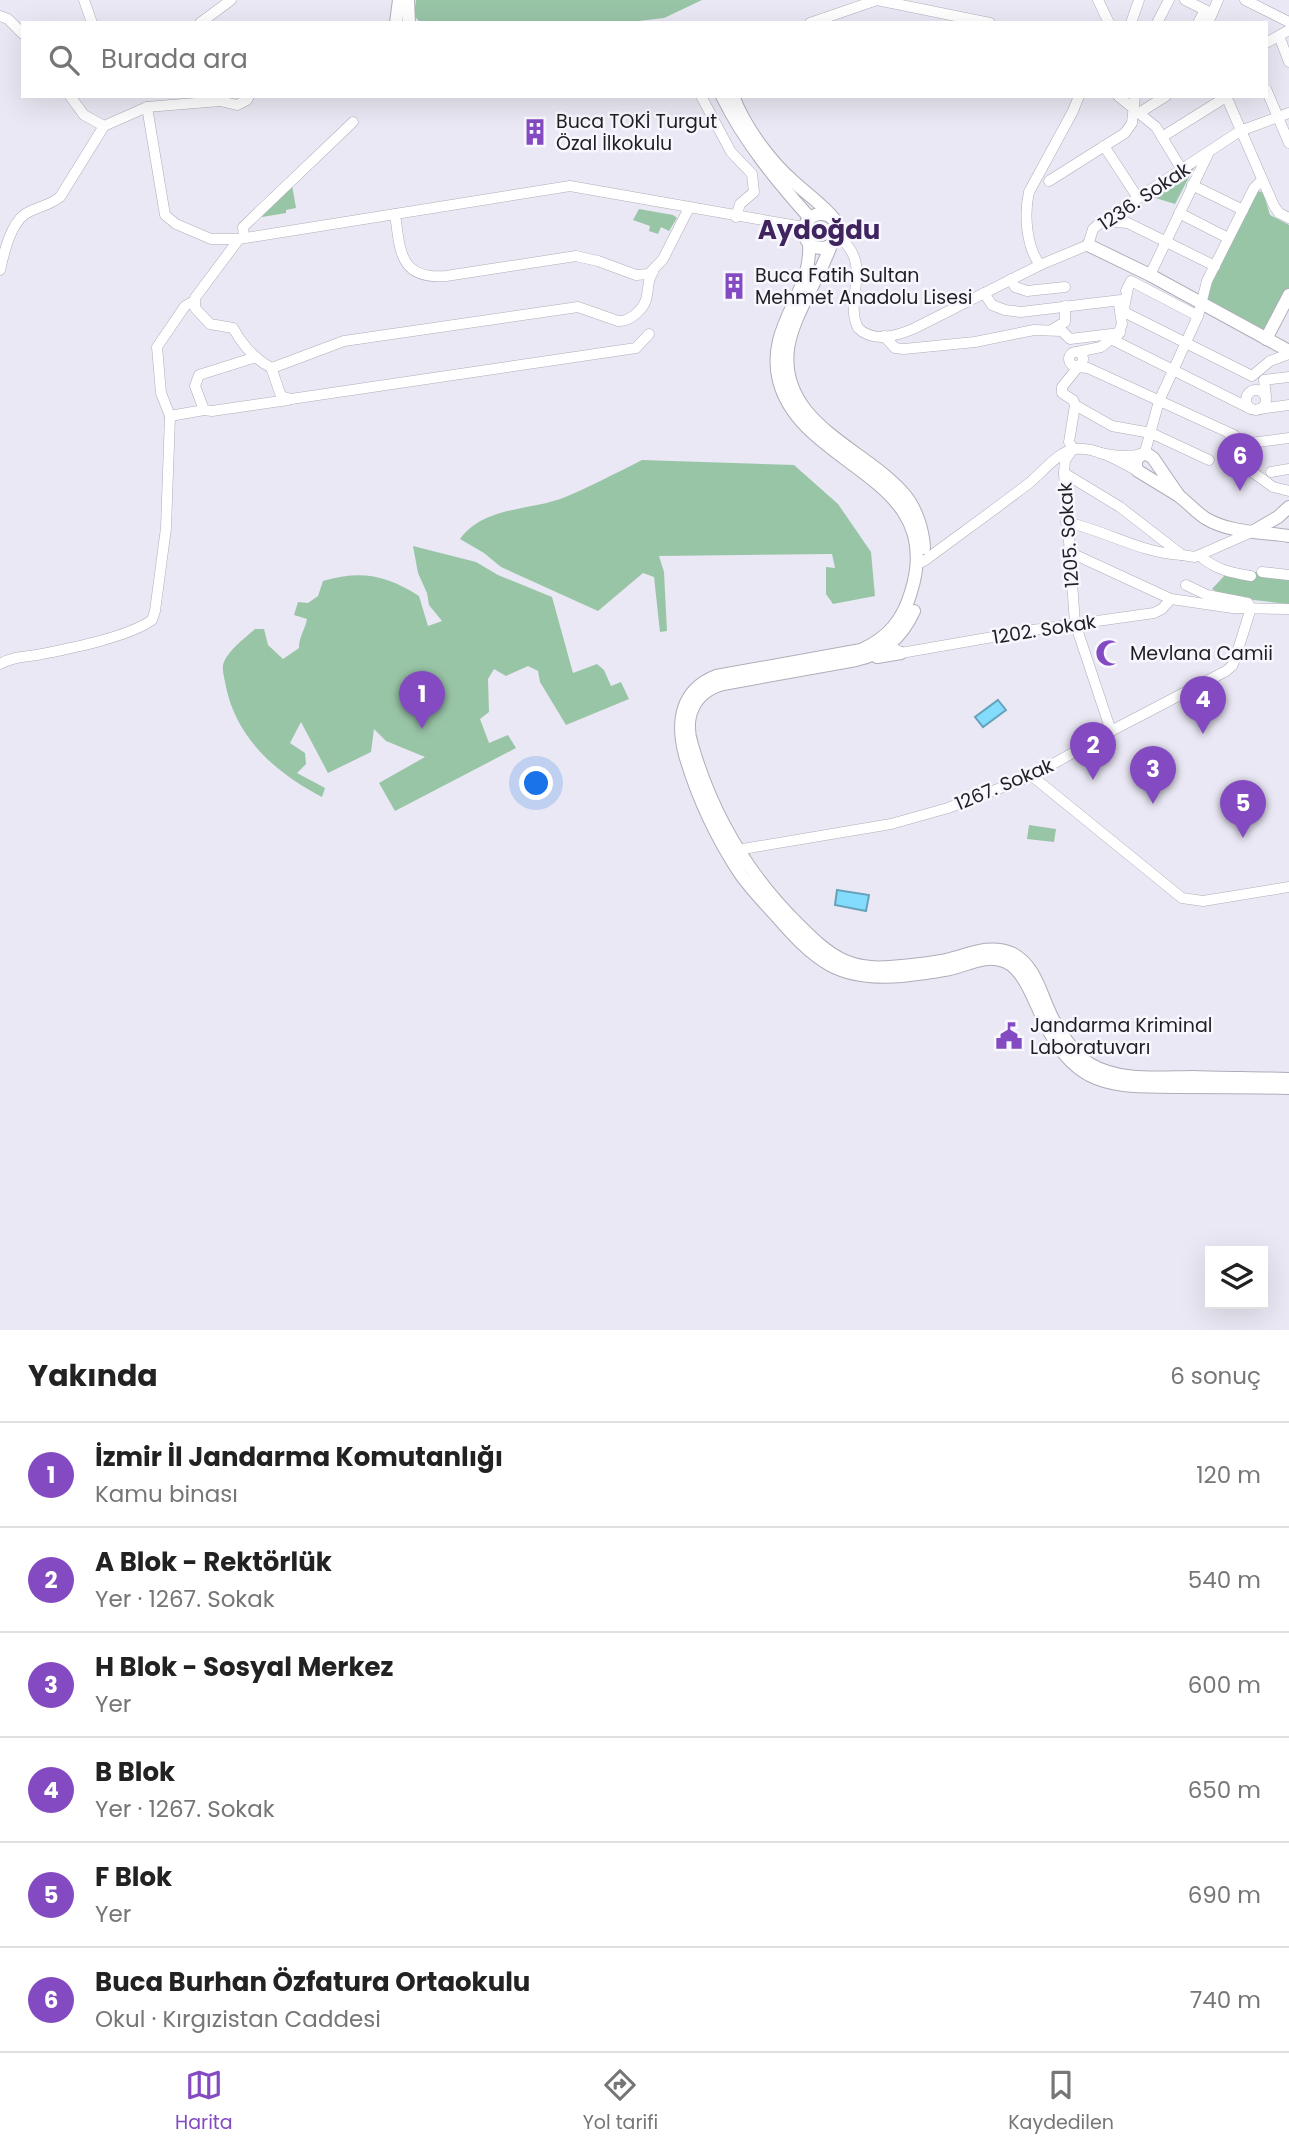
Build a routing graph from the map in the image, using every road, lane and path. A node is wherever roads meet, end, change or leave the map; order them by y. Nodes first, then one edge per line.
1 (84, 0) edge
2 (231, 0) edge
3 (399, 0) edge
4 (408, 0) edge
5 (877, 0) edge
6 (1098, 0) edge
7 (1139, 0) edge
8 (1169, 0) edge
9 (1185, 0) edge
10 (1217, 0) edge
11 (1245, 0) edge
12 (1208, 15) edge
13 (0, 16) edge
14 (91, 21) edge
15 (203, 21) edge
16 (396, 21) edge
17 (408, 21) edge
18 (816, 21) edge
19 (980, 21) edge
20 (1108, 21) edge
21 (1132, 21) edge
22 (1158, 21) edge
23 (1289, 22) edge
24 (1289, 30) edge
25 (21, 32) edge
26 (1279, 36) junction
27 (1268, 42) edge
28 (1289, 62) edge
29 (1268, 94) edge
30 (71, 98) edge
31 (248, 98) edge
32 (702, 98) edge
33 (723, 98) edge
34 (734, 98) edge
35 (1078, 98) edge
36 (1120, 98) edge
37 (1135, 98) edge
38 (1162, 98) edge
39 (1224, 98) edge
40 (1226, 98) edge
41 (146, 107) junction
42 (1136, 111) junction
43 (1289, 113) edge
44 (1278, 118) junction
45 (353, 122) dead end
46 (103, 126) junction
47 (1240, 131) junction
48 (1162, 137) junction
49 (1289, 143) edge
50 (1104, 146) junction
51 (1208, 153) junction
52 (1182, 170) junction
53 (1049, 181) dead end
54 (1261, 181) junction
55 (1192, 185) junction
56 (1138, 198) junction
57 (689, 208) junction
58 (1243, 211) junction
59 (1179, 213) junction
60 (395, 214) junction
61 (736, 217) junction
62 (1289, 218) edge
63 (835, 220) junction
64 (1103, 221) junction
65 (806, 223) junction
66 (242, 238) junction
67 (1228, 238) junction
68 (834, 241) junction
69 (1166, 241) junction
70 (808, 243) junction
71 (1088, 245) junction
72 (1040, 265) junction
73 (1214, 266) junction
74 (0, 270) edge
75 (653, 272) junction
76 (1150, 275) junction
77 (1011, 279) junction
78 (1065, 287) dead end
79 (1128, 288) junction
80 (984, 293) junction
81 (1289, 295) edge
82 (1121, 300) junction
83 (194, 301) junction
84 (1202, 303) junction
85 (1067, 307) junction
86 (1198, 316) junction
87 (1053, 329) junction
88 (649, 334) dead end
89 (884, 337) junction
90 (1117, 337) junction
91 (1266, 339) junction
92 (1186, 343) junction
93 (1289, 351) edge
94 (256, 357) junction
95 (1077, 367) junction
96 (272, 368) junction
97 (1174, 370) junction
98 (1252, 376) junction
99 (1289, 377) edge
100 (1249, 391) junction
101 (1266, 397) junction
102 (291, 399) junction
103 (1159, 401) junction
104 (1075, 405) junction
105 (1289, 405) edge
106 (1255, 409) junction
107 (204, 410) junction
108 (170, 416) junction
109 (1151, 433) junction
110 (1229, 434) junction
111 (1289, 438) edge
112 (1073, 449) junction
113 (1100, 453) junction
114 (1141, 455) junction
115 (1155, 460) junction
116 (1209, 460) dead end
117 (1289, 469) edge
118 (1270, 471) dead end
119 (1064, 472) junction
120 (1141, 473) junction
121 (1289, 491) edge
122 (1179, 496) junction
123 (1289, 507) edge
124 (1066, 522) junction
125 (1254, 531) junction
126 (1289, 536) edge
127 (1069, 552) junction
128 (1182, 555) junction
129 (1199, 555) junction
130 (920, 562) junction
131 (1262, 572) dead end
132 (1289, 575) edge
133 (1251, 576) dead end
134 (1186, 584) dead end
135 (1171, 599) junction
136 (1251, 608) junction
137 (1289, 609) edge
138 (1075, 623) junction
139 (896, 642) junction
140 (0, 664) edge
141 (1111, 731) junction
142 (1032, 776) junction
143 (737, 850) junction
144 (1289, 887) edge
145 (1289, 1079) edge
146 (1262, 1083) junction
147 (1289, 1088) edge

1 - 14 street
2 - 15 street
3 - 16 main road
4 - 17 main road
5 - 18 street
5 - 19 street
6 - 20 street
7 - 21 street
8 - 22 street
9 - 12 street
10 - 12 street
11 - 23 street
13 - 25 street
24 - 26 street
26 - 27 street
26 - 28 street
29 - 44 street
30 - 46 street
31 - 41 street
32 - 61 street
33 - 65 main road
34 - 63 main road
35 - 72 street
36 - 42 street
37 - 42 street
38 - 42 street
39 - 48 street
40 - 47 street
41 - 46 street
41 - 66 street
42 - 48 street
42 - 50 street
43 - 44 street, 1236. Sokak
44 - 47 street, 1236. Sokak
44 - 49 street
45 - 66 street
46 - 74 street
47 - 51 street, 1236. Sokak
47 - 54 street
48 - 52 street
50 - 53 street
50 - 56 street
51 - 52 street, 1236. Sokak
51 - 55 street, 1236. Sokak
52 - 56 street, 1236. Sokak
54 - 58 street
54 - 62 street
55 - 58 street
55 - 59 street, 1236. Sokak
56 - 64 street, 1236. Sokak
57 - 60 street
57 - 61 street
57 - 75 street
58 - 67 street
59 - 67 street
59 - 69 street, 1236. Sokak
60 - 66 street
60 - 75 street
61 - 65 street
63 - 65 main road
63 - 68 main road
64 - 69 street
64 - 71 street, 1236. Sokak
65 - 70 main road
66 - 83 street
67 - 73 street
68 - 70 main road
68 - 89 street
68 - 130 main road
69 - 73 street
69 - 76 street, 1236. Sokak
70 - 130 main road
71 - 72 street
71 - 76 main road
72 - 77 street
73 - 84 street
75 - 96 street
76 - 84 main road
77 - 78 street
77 - 80 street
79 - 82 street
79 - 86 street
79 - 92 street
80 - 85 street
80 - 89 street
81 - 91 main road
82 - 85 street
82 - 90 street
83 - 94 street
83 - 108 street
84 - 86 street
84 - 91 main road
85 - 87 street
86 - 92 street
87 - 89 street
87 - 90 street
88 - 102 street
90 - 95 street
90 - 97 street
91 - 93 main road
92 - 97 street
92 - 98 street
93 - 98 street
94 - 96 street
94 - 107 street
95 - 103 street
95 - 104 street
96 - 102 street
97 - 103 street
97 - 106 street
98 - 100 street
99 - 101 street
100 - 101 street
100 - 106 street
101 - 106 street
102 - 107 street
103 - 109 street
103 - 110 street
104 - 109 street
104 - 112 street
105 - 106 street
107 - 108 street
108 - 140 street
109 - 114 street
109 - 115 street
109 - 116 street
110 - 111 street
110 - 121 street
112 - 113 street
112 - 119 street, 1205. Sokak
112 - 130 street
113 - 114 street
113 - 120 street
114 - 115 main road
114 - 120 main road
115 - 120 main road
115 - 122 main road
117 - 118 street
119 - 124 street, 1205. Sokak
119 - 128 street
120 - 122 main road
122 - 125 main road
123 - 125 main road
124 - 127 street, 1205. Sokak
124 - 128 street
125 - 126 main road
125 - 129 street
127 - 135 street
127 - 138 street, 1205. Sokak
128 - 129 street
129 - 133 street
130 - 139 main road
131 - 132 street
134 - 136 street
135 - 136 street
135 - 138 street, 1202. Sokak
136 - 137 street
136 - 141 street, 1267. Sokak
138 - 139 street, 1202. Sokak
138 - 141 street, 1205. Sokak
139 - 143 main road
139 - 146 main road
141 - 142 street, 1267. Sokak
142 - 143 street, 1267. Sokak
142 - 144 street
143 - 146 main road
145 - 146 main road
146 - 147 main road

